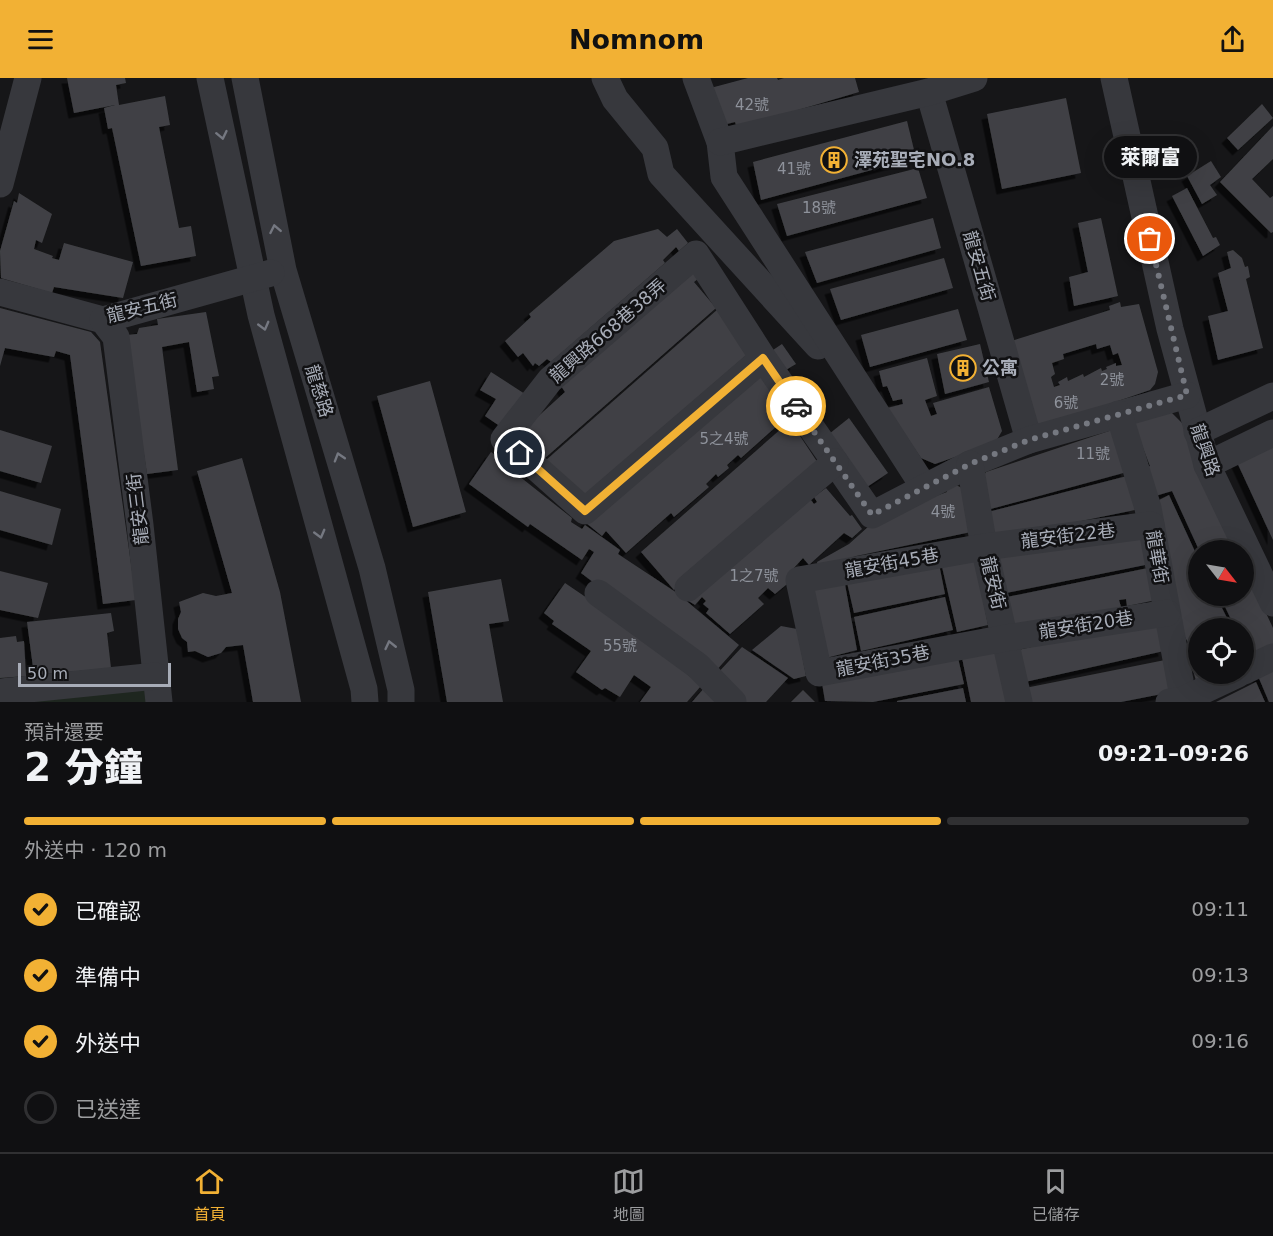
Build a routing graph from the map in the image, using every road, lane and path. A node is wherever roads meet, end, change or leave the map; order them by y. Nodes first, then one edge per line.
1 (28, 78) edge
2 (210, 78) edge
3 (245, 78) edge
4 (605, 78) edge
5 (696, 78) edge
6 (974, 78) edge
7 (1114, 78) edge
8 (929, 92) junction
9 (720, 142) junction
10 (0, 184) edge
11 (283, 270) junction
12 (254, 278) junction
13 (0, 292) edge
14 (103, 320) junction
15 (763, 358) junction
16 (1187, 395) junction
17 (1273, 396) edge
18 (871, 404) junction
19 (1119, 414) junction
20 (1197, 432) junction
21 (1273, 433) edge
22 (1029, 440) junction
23 (835, 462) junction
24 (970, 464) junction
25 (1207, 465) junction
26 (924, 487) junction
27 (1151, 525) junction
28 (984, 547) junction
29 (372, 568) junction
30 (332, 576) junction
31 (799, 580) joint
32 (687, 588) dead end
33 (598, 593) dead end
34 (1273, 603) edge
35 (1167, 612) junction
36 (1006, 638) junction
37 (1273, 657) edge
38 (1254, 666) edge
39 (1217, 684) edge
40 (158, 689) edge
41 (0, 692) edge
42 (27, 696) edge
43 (1179, 701) edge
44 (365, 702) edge
45 (401, 702) edge
46 (733, 702) edge
47 (1019, 702) edge

1 - 10 street
2 -> 12 street, 龍慈路
11 -> 3 street, 龍慈路
4 - 18 street
5 - 9 street
6 - 8 street
7 - 16 street, 龍興路
8 - 9 street
8 - 22 street, 龍安五街
9 - 18 street
11 - 12 street, 龍安五街
29 -> 11 street, 龍慈路
12 - 14 street, 龍安五街
12 -> 30 street, 龍慈路
13 - 14 street, 龍安五街
14 - 40 street, 龍安三街
15 - 15 street, 龍興路668巷38弄
15 - 23 street, 龍興路668巷38弄
16 - 19 street
16 - 20 street, 龍興路
17 - 20 street
18 - 26 street
19 - 22 street
19 - 27 street, 龍華街
20 - 25 street, 龍興路
21 - 25 street
22 - 24 street
23 - 26 street, 龍興路668巷38弄
23 - 32 street
24 - 26 street
24 - 28 street, 龍安街
25 - 34 street, 龍興路
27 - 28 street, 龍安街22巷
27 - 35 street, 龍華街
28 - 31 street, 龍安街45巷
28 - 36 street, 龍安街
29 - 30 street
45 -> 29 street, 龍慈路
30 - 44 street, 龍慈路
31 - 36 street, 龍安街35巷
33 - 46 street
35 - 36 street, 龍安街20巷
35 - 43 street, 龍華街
36 - 47 street, 龍安街
37 - 38 street
39 - 43 street
40 - 42 street
41 - 42 street

